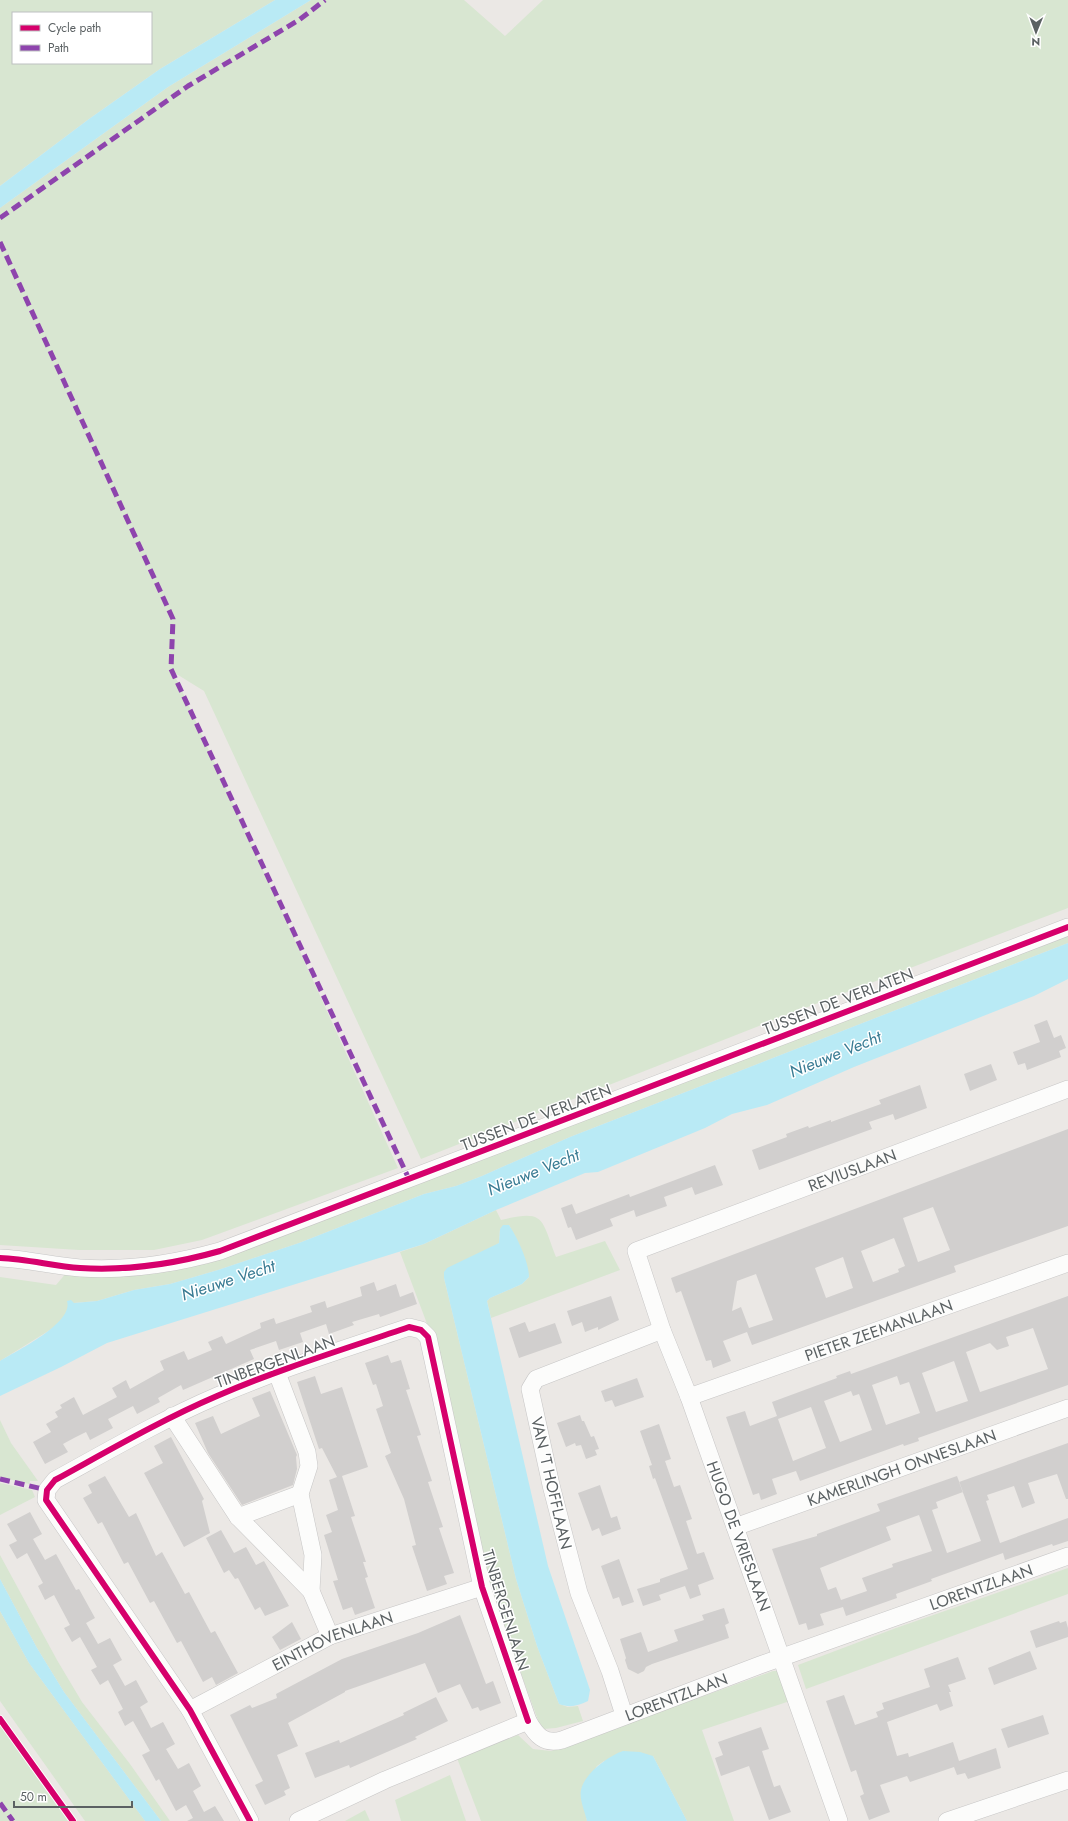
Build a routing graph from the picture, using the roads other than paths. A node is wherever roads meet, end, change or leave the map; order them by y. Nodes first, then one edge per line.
1 (1068, 927) edge
2 (1068, 1089) edge
3 (636, 1251) joint
4 (0, 1258) edge
5 (1068, 1263) edge
6 (662, 1330) junction
7 (277, 1373) junction
8 (689, 1397) junction
9 (1068, 1408) edge
10 (172, 1416) junction
11 (300, 1494) junction
12 (238, 1517) junction
13 (735, 1527) junction
14 (1068, 1556) edge
15 (482, 1587) junction
16 (311, 1591) junction
17 (330, 1636) junction
18 (782, 1658) junction
19 (190, 1710) junction
20 (624, 1715) junction
21 (528, 1721) junction
22 (1068, 1780) edge
23 (250, 1821) edge
24 (298, 1821) edge
25 (839, 1821) edge
26 (947, 1821) edge

1 - 4 street, TUSSEN DE VERLATEN
2 - 3 street, REVIUSLAAN
3 - 6 street, HUGO DE VRIESLAAN
5 - 8 street, PIETER ZEEMANLAAN
6 - 8 street, HUGO DE VRIESLAAN
6 - 20 street, VAN 'T HOFFLAAN
7 - 10 street, TINBERGENLAAN
7 - 11 street
7 - 15 street, TINBERGENLAAN
8 - 13 street, HUGO DE VRIESLAAN
9 - 13 street, KAMERLINGH ONNESLAAN
10 - 12 street
10 - 19 street, TINBERGENLAAN
11 - 12 street
11 - 16 street
12 - 16 street
13 - 18 street, HUGO DE VRIESLAAN
14 - 18 street, LORENTZLAAN
15 - 17 street, EINTHOVENLAAN
15 - 21 street, TINBERGENLAAN
16 - 17 street
17 - 19 street, EINTHOVENLAAN
18 - 20 street, LORENTZLAAN
18 - 25 street, HUGO DE VRIESLAAN
19 - 23 street, TINBERGENLAAN
20 - 21 street, LORENTZLAAN
21 - 24 street
22 - 26 street

